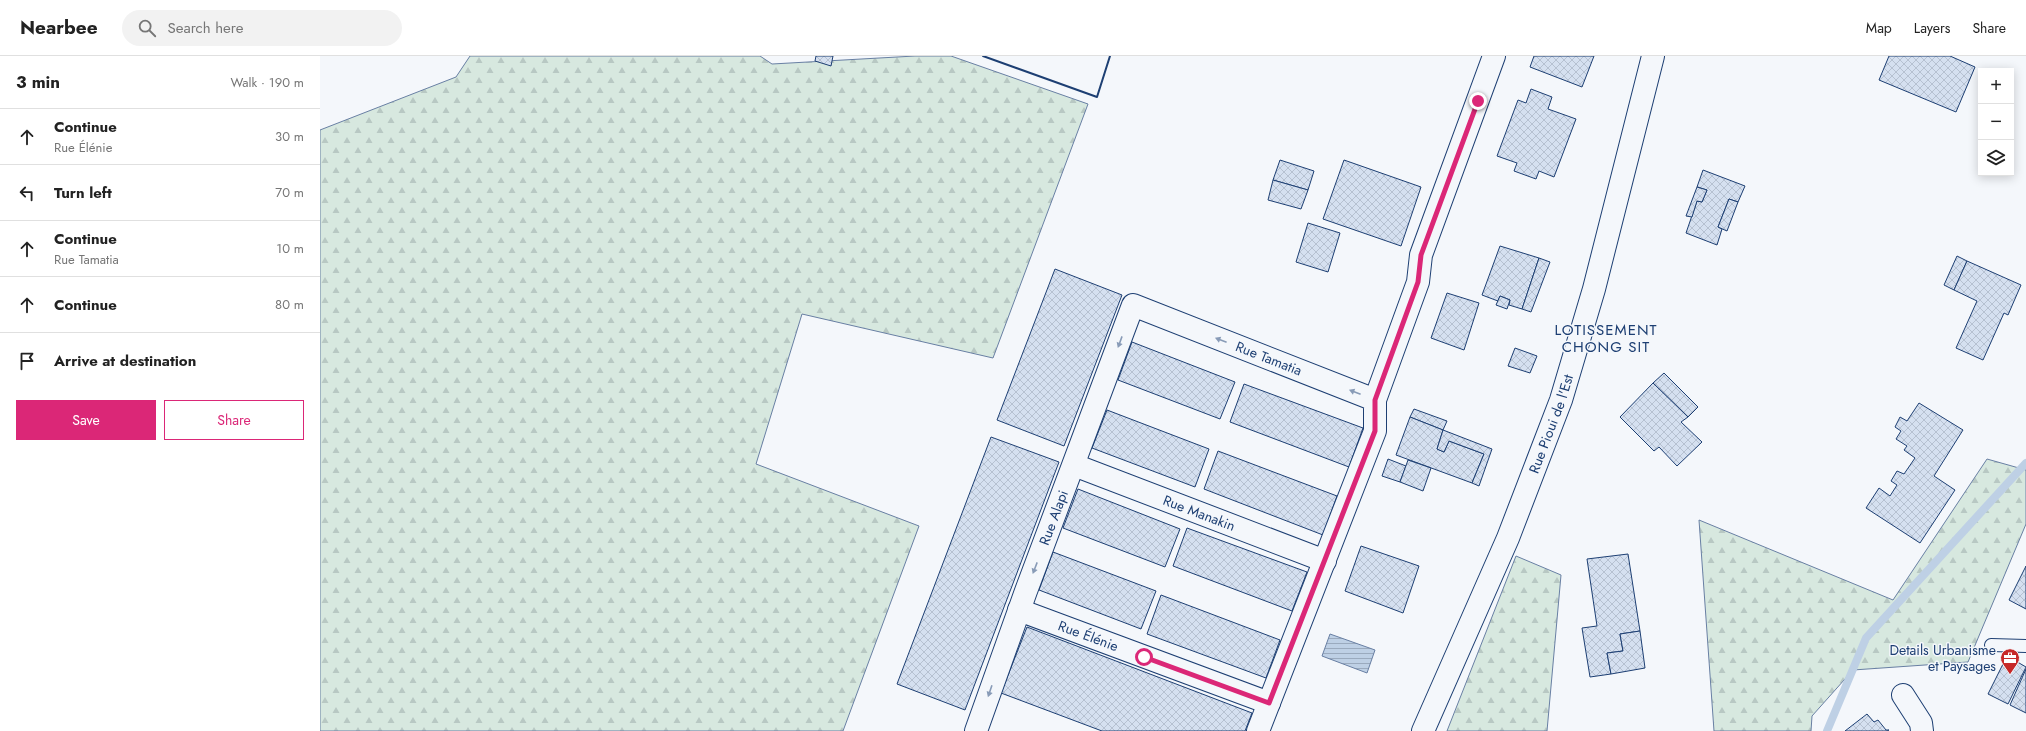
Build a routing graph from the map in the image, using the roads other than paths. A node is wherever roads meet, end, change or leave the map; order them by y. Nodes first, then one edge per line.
1 (1494, 56) edge
2 (1653, 56) edge
3 (1133, 305) joint
4 (1375, 400) junction
5 (1074, 465) junction
6 (1324, 561) junction
7 (1019, 610) junction
8 (1992, 645) dead end
9 (2026, 646) edge
10 (1903, 695) dead end
11 (1269, 703) junction
12 (976, 731) edge
13 (1258, 731) edge
14 (1423, 731) edge
15 (1922, 731) edge

1 - 4 street
2 - 14 street, Rue Pioui de l'Est
4 -> 3 street, Rue Tamatia
3 -> 5 street, Rue Alapi
4 - 6 street
5 - 6 street, Rue Manakin
5 -> 7 street, Rue Alapi
6 - 11 street
7 - 11 street, Rue Élénie
7 -> 12 street, Rue Alapi
8 - 9 lane
10 - 15 street
11 - 13 street

